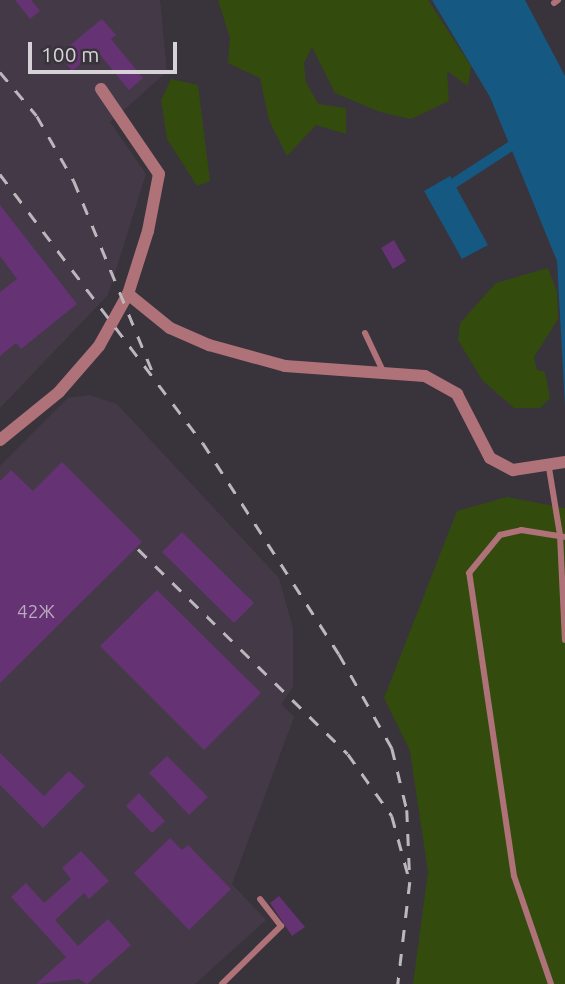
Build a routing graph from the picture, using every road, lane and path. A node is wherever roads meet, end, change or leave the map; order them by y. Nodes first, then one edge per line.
1 (101, 89) dead end
2 (128, 294) junction
3 (365, 333) dead end
4 (383, 372) junction
5 (0, 440) edge
6 (565, 463) edge
7 (549, 468) junction
8 (563, 536) edge
9 (565, 640) edge
10 (260, 899) dead end
11 (222, 984) edge
12 (551, 984) edge

1 - 2 street
2 - 4 street
2 - 5 street
3 - 4 lane
4 - 7 street
6 - 7 street
7 - 8 lane
8 - 9 lane
8 - 12 lane
10 - 11 lane

